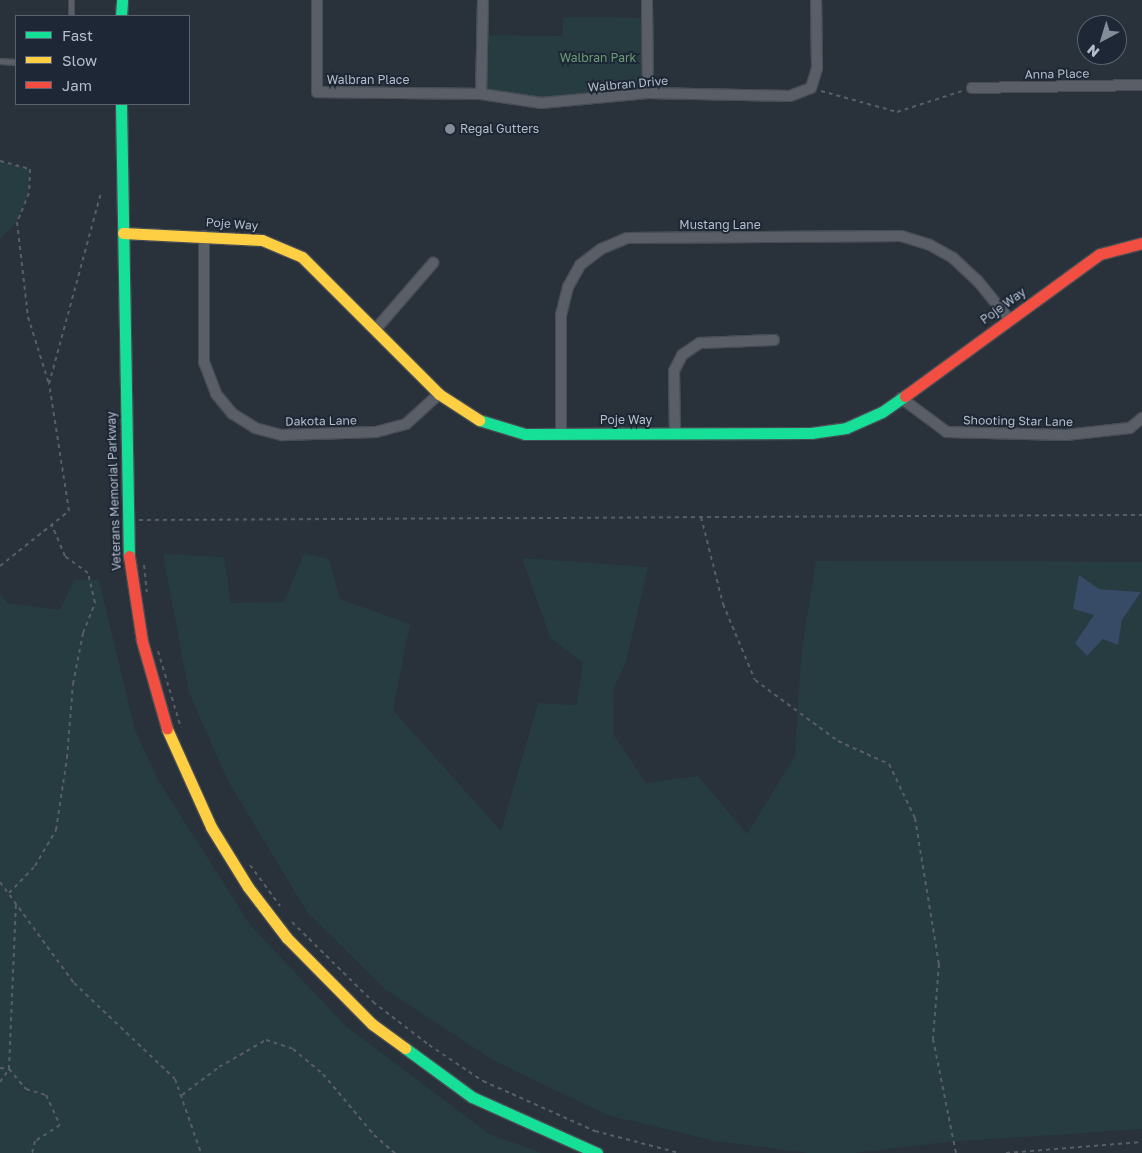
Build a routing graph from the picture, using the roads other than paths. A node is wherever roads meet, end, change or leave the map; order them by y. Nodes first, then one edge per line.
1 (71, 0) edge
2 (122, 0) edge
3 (317, 0) edge
4 (482, 0) edge
5 (647, 0) edge
6 (816, 0) edge
7 (71, 15) edge
8 (121, 15) edge
9 (0, 61) edge
10 (15, 62) edge
11 (1142, 85) edge
12 (972, 88) road end
13 (648, 93) junction
14 (481, 94) junction
15 (121, 105) edge
16 (123, 233) junction
17 (204, 236) junction
18 (1142, 243) edge
19 (433, 263) dead end
20 (1008, 318) junction
21 (375, 330) junction
22 (774, 340) dead end
23 (439, 394) junction
24 (901, 398) junction
25 (1142, 418) edge
26 (561, 434) junction
27 (675, 434) junction
28 (597, 1153) edge

1 - 7 lane
2 - 8 main road
3 - 14 street, Walbran Place
4 - 14 street
5 - 13 street
6 - 13 street, Walbran Drive
9 - 10 lane
11 - 12 street, Anna Place
13 - 14 street, Walbran Drive
15 - 16 main road, Veterans Memorial Parkway
16 - 17 main road, Poje Way
16 - 28 main road, Veterans Memorial Parkway
17 - 21 main road, Poje Way
17 - 23 street, Dakota Lane
18 - 20 main road, Poje Way
19 - 21 street
20 - 24 main road, Poje Way
20 - 26 street, Mustang Lane
21 - 23 main road, Poje Way
22 - 27 street
23 - 26 main road, Poje Way
24 - 25 street, Shooting Star Lane
24 - 27 main road, Poje Way
26 - 27 main road, Poje Way

